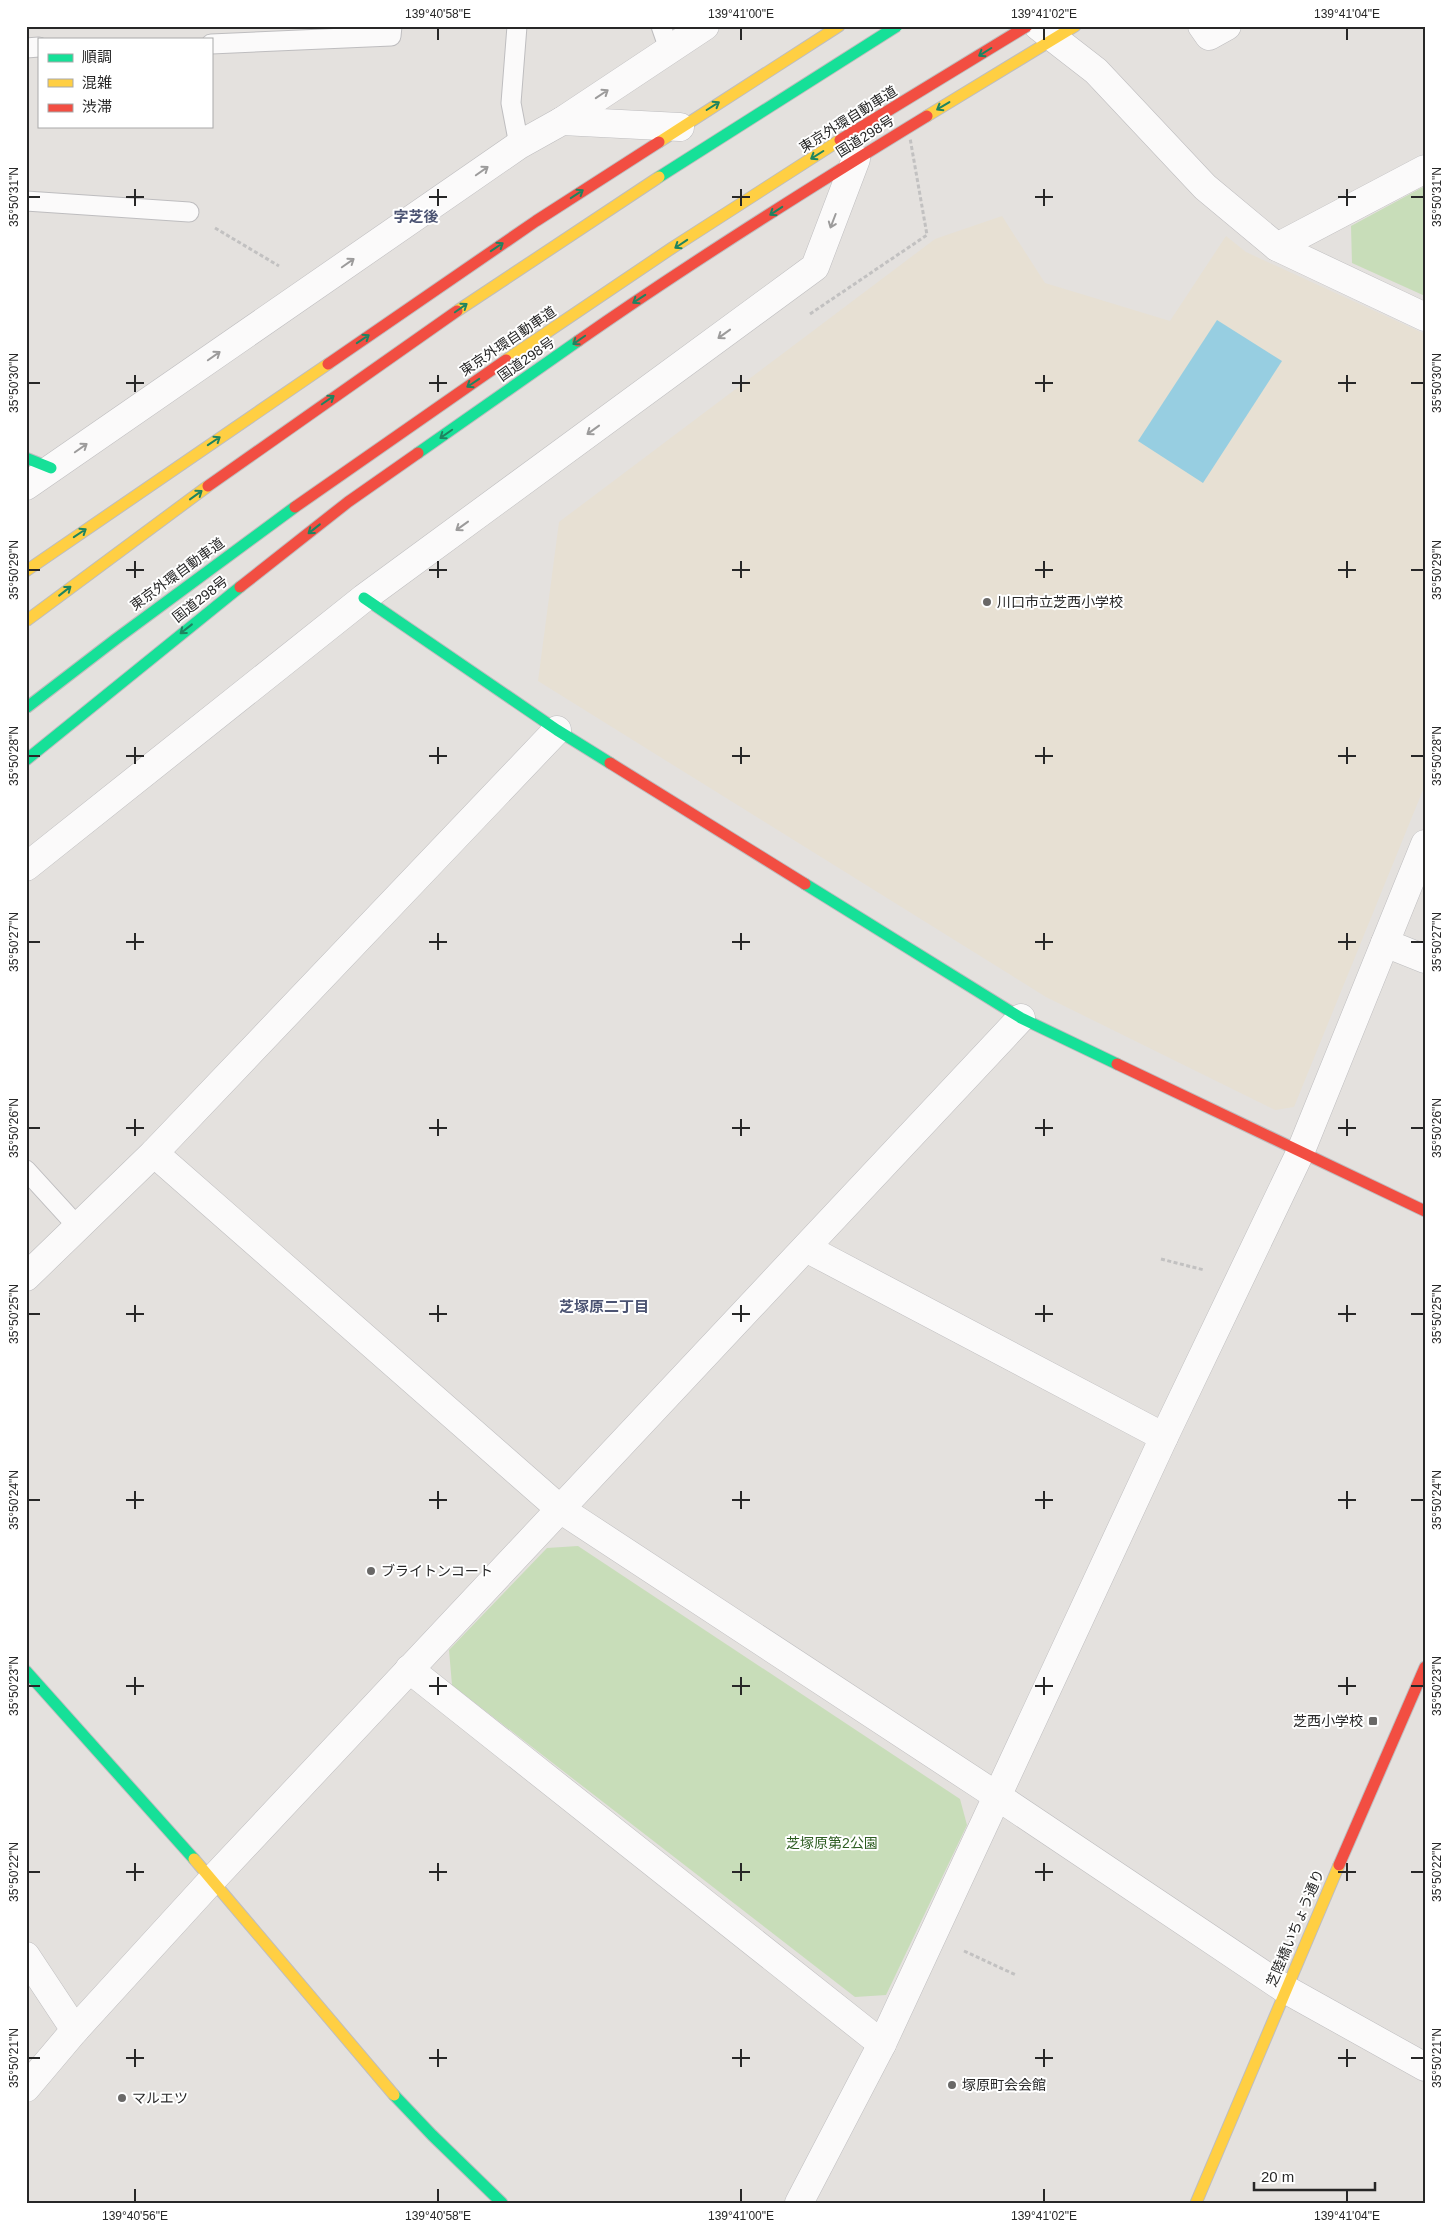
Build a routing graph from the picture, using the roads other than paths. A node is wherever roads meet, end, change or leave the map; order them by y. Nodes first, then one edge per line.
1 (392, 26) edge
2 (517, 26) edge
3 (706, 26) edge
4 (839, 26) edge
5 (897, 26) edge
6 (1027, 26) edge
7 (1202, 26) edge
8 (1227, 26) edge
9 (1055, 31) edge
10 (256, 35) edge
11 (665, 38) edge
12 (212, 44) edge
13 (562, 121) junction
14 (680, 127) junction
15 (519, 146) junction
16 (856, 159) junction
17 (1425, 169) edge
18 (26, 201) edge
19 (189, 212) road end
20 (1277, 247) junction
21 (1425, 317) edge
22 (26, 458) edge
23 (51, 468) junction
24 (26, 486) edge
25 (26, 571) edge
26 (364, 598) junction
27 (26, 622) edge
28 (26, 708) edge
29 (557, 730) junction
30 (26, 760) edge
31 (1425, 844) edge
32 (26, 866) edge
33 (1385, 943) junction
34 (1425, 960) edge
35 (1021, 1018) junction
36 (154, 1153) junction
37 (1300, 1153) junction
38 (26, 1170) edge
39 (1425, 1211) edge
40 (78, 1227) junction
41 (806, 1248) junction
42 (26, 1277) edge
43 (1164, 1438) junction
44 (560, 1509) junction
45 (1425, 1666) edge
46 (409, 1669) junction
47 (26, 1671) edge
48 (997, 1796) junction
49 (212, 1880) junction
50 (26, 1956) edge
51 (1284, 1989) junction
52 (75, 2030) junction
53 (882, 2044) junction
54 (1425, 2067) edge
55 (26, 2088) edge
56 (502, 2203) edge
57 (799, 2203) edge
58 (1196, 2203) edge

1 - 10 lane
2 - 15 lane
3 - 11 street
14 -> 4 main road
27 -> 5 main road, bridge
6 -> 28 main road, 東京外環自動車道, bridge
7 - 8 street
9 -> 16 main road, 国道298号
9 - 20 street
10 - 12 lane
13 -> 11 street
13 - 14 street
13 - 15 street
25 -> 14 main road
23 -> 15 street
16 -> 26 street
16 -> 30 main road, 国道298号
17 - 20 street
18 - 19 lane
20 - 21 street
22 - 23 main road
23 - 24 street
26 - 29 main road
26 - 32 street
29 - 35 main road
29 - 36 street
31 - 33 street
33 - 34 street
33 - 37 street
35 - 37 main road
35 - 41 street
36 - 40 street
36 - 44 street
37 - 39 main road
37 - 43 street
38 - 40 lane
40 - 42 street
41 - 43 street
41 - 44 street
43 - 48 street
44 - 46 street
44 - 48 street
45 - 51 main road, 芝陸橋いちょう通り
46 - 49 street
46 - 53 street
47 - 49 main road
48 - 51 street
48 - 53 street
49 - 52 street
49 - 56 main road
50 - 52 street
51 - 54 street
51 - 58 main road, 芝陸橋いちょう通り
52 - 55 street
53 - 57 street

